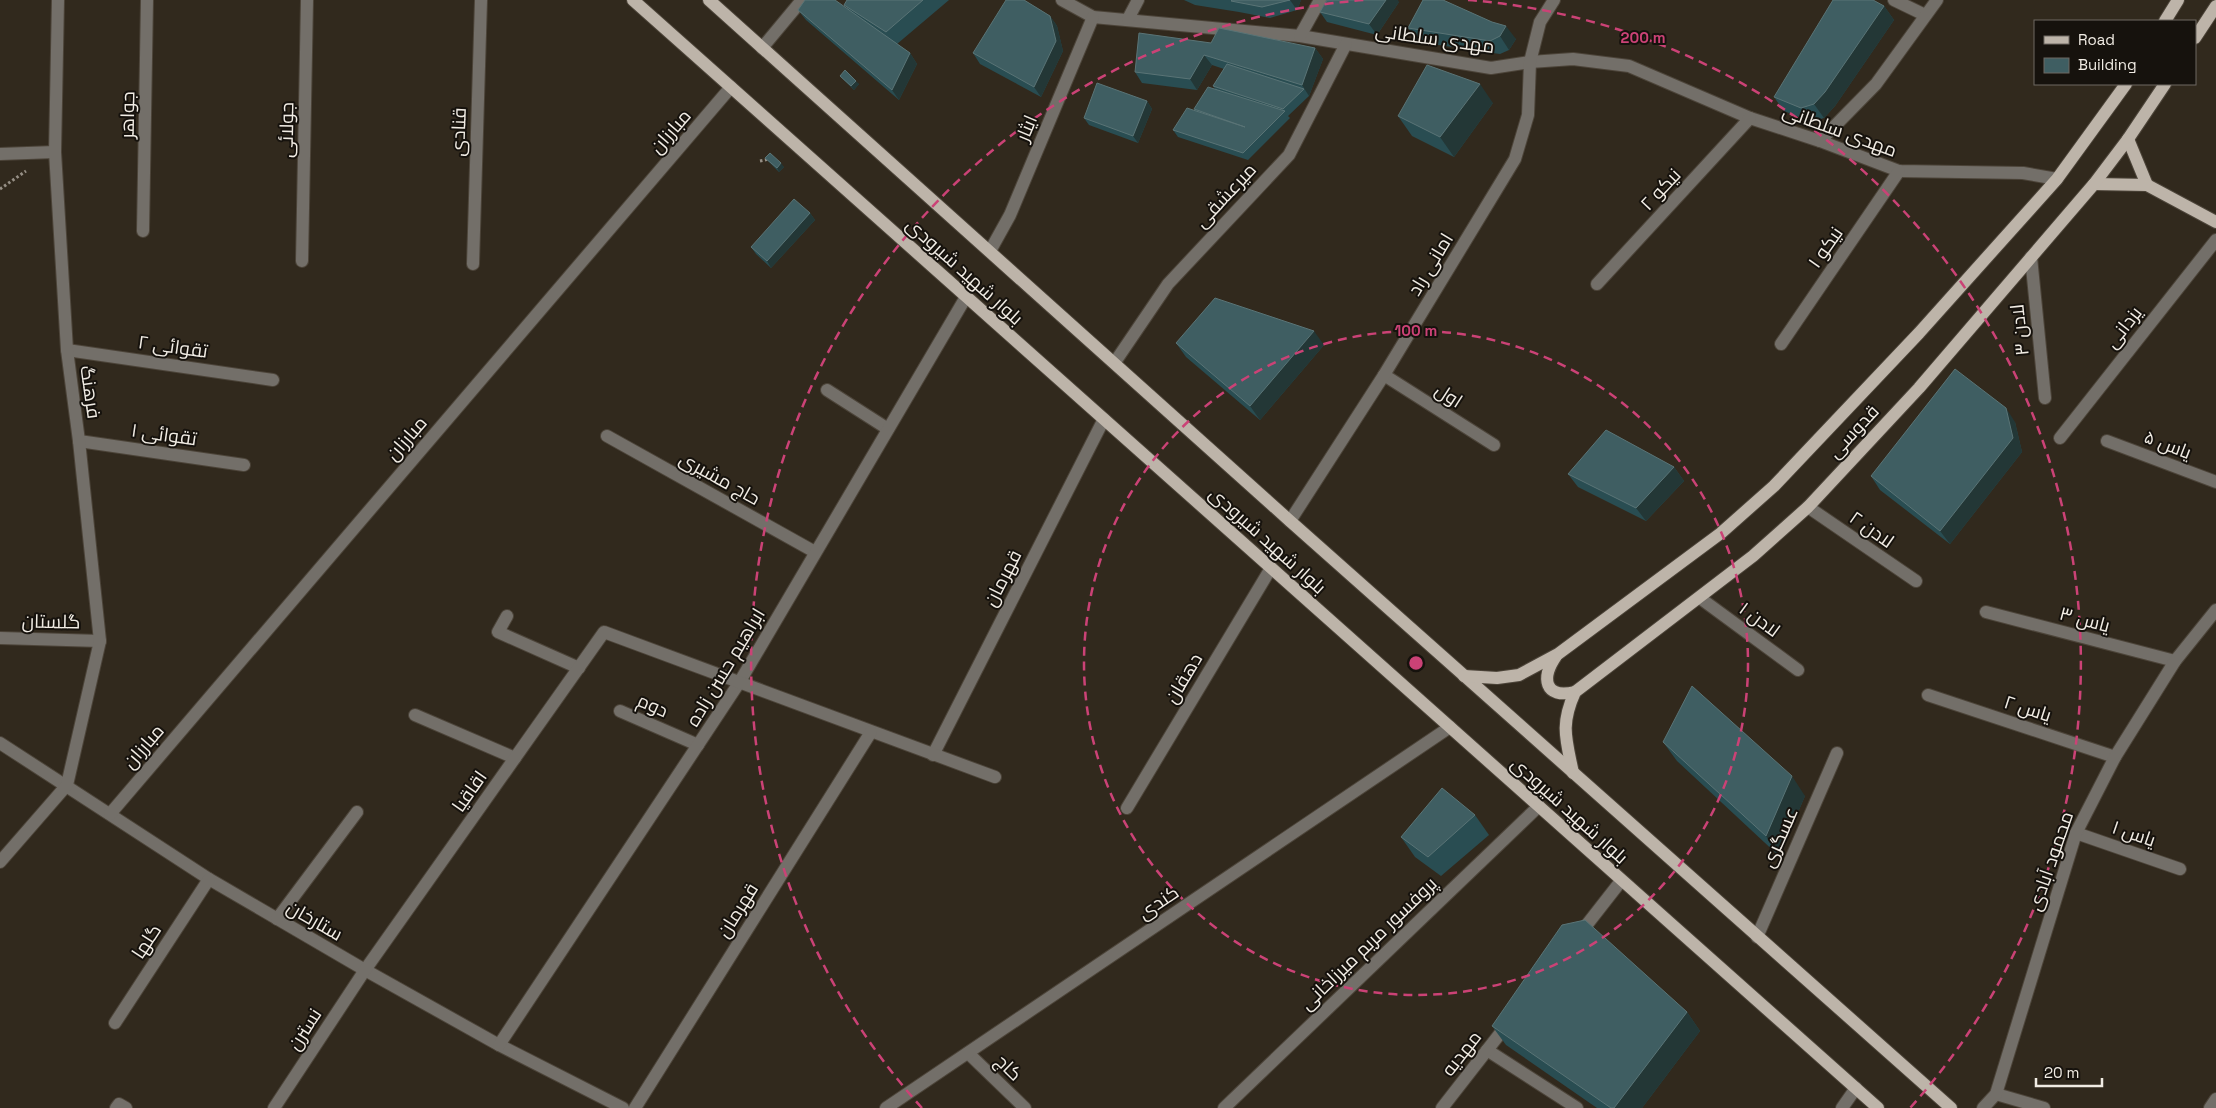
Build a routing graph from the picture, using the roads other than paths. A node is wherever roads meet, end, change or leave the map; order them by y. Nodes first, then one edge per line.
1 (58, 0) edge
2 (147, 0) edge
3 (307, 0) edge
4 (481, 0) edge
5 (633, 0) edge
6 (710, 0) edge
7 (802, 0) edge
8 (1062, 0) edge
9 (1138, 0) edge
10 (1320, 0) edge
11 (1554, 0) edge
12 (1894, 0) edge
13 (1936, 0) edge
14 (2178, 0) edge
15 (2216, 6) edge
16 (1925, 15) junction
17 (1093, 17) junction
18 (1128, 19) junction
19 (2166, 20) edge
20 (1300, 36) junction
21 (2196, 36) edge
22 (1346, 44) junction
23 (762, 48) junction
24 (1530, 62) junction
25 (2125, 85) edge
26 (2163, 85) edge
27 (731, 87) junction
28 (1750, 118) junction
29 (2128, 139) junction
30 (1820, 141) junction
31 (55, 152) junction
32 (0, 154) edge
33 (1900, 171) junction
34 (2057, 179) junction
35 (2094, 184) junction
36 (2147, 185) junction
37 (2216, 222) edge
38 (143, 231) dead end
39 (2216, 240) edge
40 (990, 251) junction
41 (2031, 257) junction
42 (302, 261) dead end
43 (473, 264) dead end
44 (1597, 284) dead end
45 (966, 297) junction
46 (1781, 344) dead end
47 (67, 350) junction
48 (1116, 362) junction
49 (1384, 376) junction
50 (273, 380) dead end
51 (827, 390) dead end
52 (2046, 398) dead end
53 (1104, 419) junction
54 (888, 430) junction
55 (607, 436) dead end
56 (2060, 438) dead end
57 (79, 441) junction
58 (2107, 441) dead end
59 (1494, 445) dead end
60 (244, 465) dead end
61 (2216, 482) edge
62 (1808, 507) junction
63 (1290, 521) junction
64 (815, 552) junction
65 (1271, 568) junction
66 (1916, 582) dead end
67 (1700, 598) junction
68 (2216, 610) edge
69 (1986, 612) dead end
70 (507, 616) dead end
71 (0, 638) edge
72 (100, 641) junction
73 (1558, 654) junction
74 (2175, 661) junction
75 (579, 668) junction
76 (1798, 670) dead end
77 (1464, 676) junction
78 (739, 682) junction
79 (1575, 692) junction
80 (1928, 695) dead end
81 (620, 711) dead end
82 (415, 715) dead end
83 (1450, 727) junction
84 (871, 732) junction
85 (0, 743) edge
86 (698, 746) junction
87 (1837, 753) dead end
88 (933, 754) junction
89 (2115, 757) junction
90 (515, 758) junction
91 (1573, 773) junction
92 (995, 777) dead end
93 (67, 785) junction
94 (1539, 806) junction
95 (1127, 808) dead end
96 (357, 812) dead end
97 (110, 814) junction
98 (2076, 833) junction
99 (0, 862) edge
100 (2180, 869) dead end
101 (209, 879) junction
102 (1621, 881) junction
103 (276, 919) junction
104 (1757, 937) junction
105 (1568, 948) edge
106 (365, 970) junction
107 (1518, 1011) edge
108 (115, 1023) dead end
109 (499, 1046) junction
110 (1488, 1050) junction
111 (968, 1053) junction
112 (1856, 1088) junction
113 (1996, 1094) junction
114 (2216, 1099) edge
115 (598, 1103) edge
116 (116, 1108) edge
117 (126, 1108) edge
118 (274, 1108) edge
119 (623, 1108) edge
120 (635, 1108) edge
121 (886, 1108) edge
122 (1025, 1108) edge
123 (1224, 1108) edge
124 (1442, 1108) edge
125 (1577, 1108) edge
126 (1842, 1108) edge
127 (1878, 1108) edge
128 (1951, 1108) edge
129 (1983, 1108) edge
130 (2044, 1108) edge
131 (2210, 1108) edge

1 - 31 street, فرهنگ
2 - 38 street, جواهر
3 - 42 street, جولائی
4 - 43 street, قنادی
5 - 27 main road, بلوار شهید شیرودی
6 - 23 main road, بلوار شهید شیرودی
7 - 23 street
8 - 17 street, مهدی سلطانی
9 - 18 street
10 - 20 street
11 - 24 street, امانی راد
12 - 16 street
13 - 16 street
14 - 19 main road
15 - 21 main road
16 - 30 street
17 - 18 street, مهدی سلطانی
17 - 40 street, ایثار
18 - 20 street, مهدی سلطانی
20 - 22 street, مهدی سلطانی
22 - 24 street, مهدی سلطانی
22 - 48 street, میرعشقی
23 - 40 main road, بلوار شهید شیرودی
24 - 28 street, مهدی سلطانی
24 - 49 street, امانی راد
25 - 34 main road, قدوسی
26 - 29 main road, قدوسی
27 - 45 main road, بلوار شهید شیرودی
27 - 97 street, مبارزان
28 - 30 street, مهدی سلطانی
28 - 44 street, نیکو ۲
29 - 35 main road, قدوسی
29 - 36 main road
30 - 33 street, مهدی سلطانی
31 - 32 street
31 - 47 street, فرهنگ
33 - 34 street, مهدی سلطانی
33 - 46 street, نیکو ۱
34 - 73 main road, قدوسی
35 - 36 main road
35 - 41 main road, قدوسی
36 - 37 main road
39 - 56 street, یزدانی
40 - 48 main road, بلوار شهید شیرودی
41 - 52 street, لادن ۳
41 - 62 main road, قدوسی
45 - 53 main road, بلوار شهید شیرودی
45 - 54 street, ابراهیم حسن زاده
47 - 50 street, تقوائی ۲
47 - 57 street, فرهنگ
48 - 63 main road, بلوار شهید شیرودی
49 - 59 street, اول
49 - 63 street, امانی راد
51 - 54 street
53 - 65 main road, بلوار شهید شیرودی
53 - 88 street, قهرمان
54 - 64 street, ابراهیم حسن زاده
55 - 64 street, حاج مشیری
57 - 60 street, تقوائی ۱
57 - 72 street, فرهنگ
58 - 61 street, یاس ۵
62 - 66 street, لادن ۲
62 - 67 main road, قدوسی
63 - 77 main road, بلوار شهید شیرودی
64 - 78 street, ابراهیم حسن زاده
65 - 83 main road, بلوار شهید شیرودی
65 - 95 street, دهقان
67 - 76 street, لادن ۱
67 - 79 main road, قدوسی
68 - 74 street, محمود آبادی
69 - 74 street, یاس ۳
70 - 75 street
71 - 72 street, گلستان
72 - 93 street, فرهنگ
73 - 77 main road, قدوسی
73 - 79 main road
74 - 89 street, محمود آبادی
75 - 78 street, اقاقیا
75 - 90 street, اقاقیا
77 - 91 main road, بلوار شهید شیرودی
78 - 84 street
78 - 86 street, ابراهیم حسن زاده
79 - 91 main road
80 - 89 street, یاس ۲
81 - 86 street, دوم
82 - 90 street
83 - 94 main road, بلوار شهید شیرودی
83 - 111 street, کندی
84 - 88 street
84 - 120 street, قهرمان
85 - 93 street, ستارخان
86 - 109 street, ابراهیم حسن زاده
87 - 104 street, عسگری
88 - 92 street
89 - 98 street, محمود آبادی
90 - 106 street, اقاقیا
91 - 104 main road, بلوار شهید شیرودی
93 - 97 street, ستارخان
93 - 99 street
94 - 102 main road, بلوار شهید شیرودی
94 - 123 street, پروفسور مریم میرزاخانی
96 - 103 street
97 - 101 street, ستارخان
98 - 100 street, یاس ۱
98 - 113 street, محمود آبادی
101 - 103 street, ستارخان
101 - 108 street, گلها
102 - 105 street
102 - 112 main road, بلوار شهید شیرودی
103 - 106 street, ستارخان
104 - 128 main road, بلوار شهید شیرودی
106 - 109 street, ستارخان
106 - 118 street, نسترن
107 - 110 street, مهدیه
109 - 115 street, ستارخان
110 - 124 street, مهدیه
110 - 125 street
111 - 121 street, کندی
111 - 122 street, کاج
112 - 126 street
112 - 127 main road, بلوار شهید شیرودی
113 - 129 street
113 - 130 street
114 - 131 street
115 - 119 street, ستارخان
116 - 117 street

